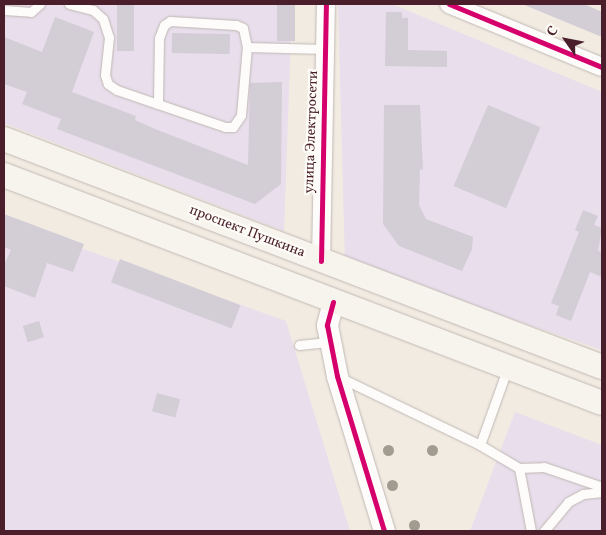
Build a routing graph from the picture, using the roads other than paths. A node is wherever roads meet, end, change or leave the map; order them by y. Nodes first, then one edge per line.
1 (40, 4) edge
2 (69, 4) edge
3 (326, 4) edge
4 (449, 4) edge
5 (4, 10) edge
6 (247, 47) junction
7 (325, 49) junction
8 (602, 67) edge
9 (158, 104) junction
10 (4, 139) edge
11 (4, 175) edge
12 (321, 260) junction
13 (333, 302) junction
14 (331, 342) junction
15 (299, 345) dead end
16 (508, 367) junction
17 (602, 367) edge
18 (337, 376) junction
19 (602, 403) edge
20 (480, 445) junction
21 (519, 468) junction
22 (602, 487) edge
23 (602, 492) edge
24 (384, 531) edge
25 (531, 531) edge
26 (544, 531) edge

1 - 5 lane
2 - 9 lane
3 - 7 street, улица Электросети
4 - 8 street
6 - 7 lane
6 - 9 lane
6 - 9 lane
7 - 12 street, улица Электросети
10 - 12 main road, проспект Пушкина
11 - 13 main road
12 - 17 main road, проспект Пушкина
13 - 14 street
13 - 16 main road
14 - 15 lane
14 - 18 street
16 - 19 main road
16 - 20 lane
18 - 20 lane
18 - 24 street
20 - 21 lane
21 - 22 lane
21 - 25 lane
23 - 26 lane

